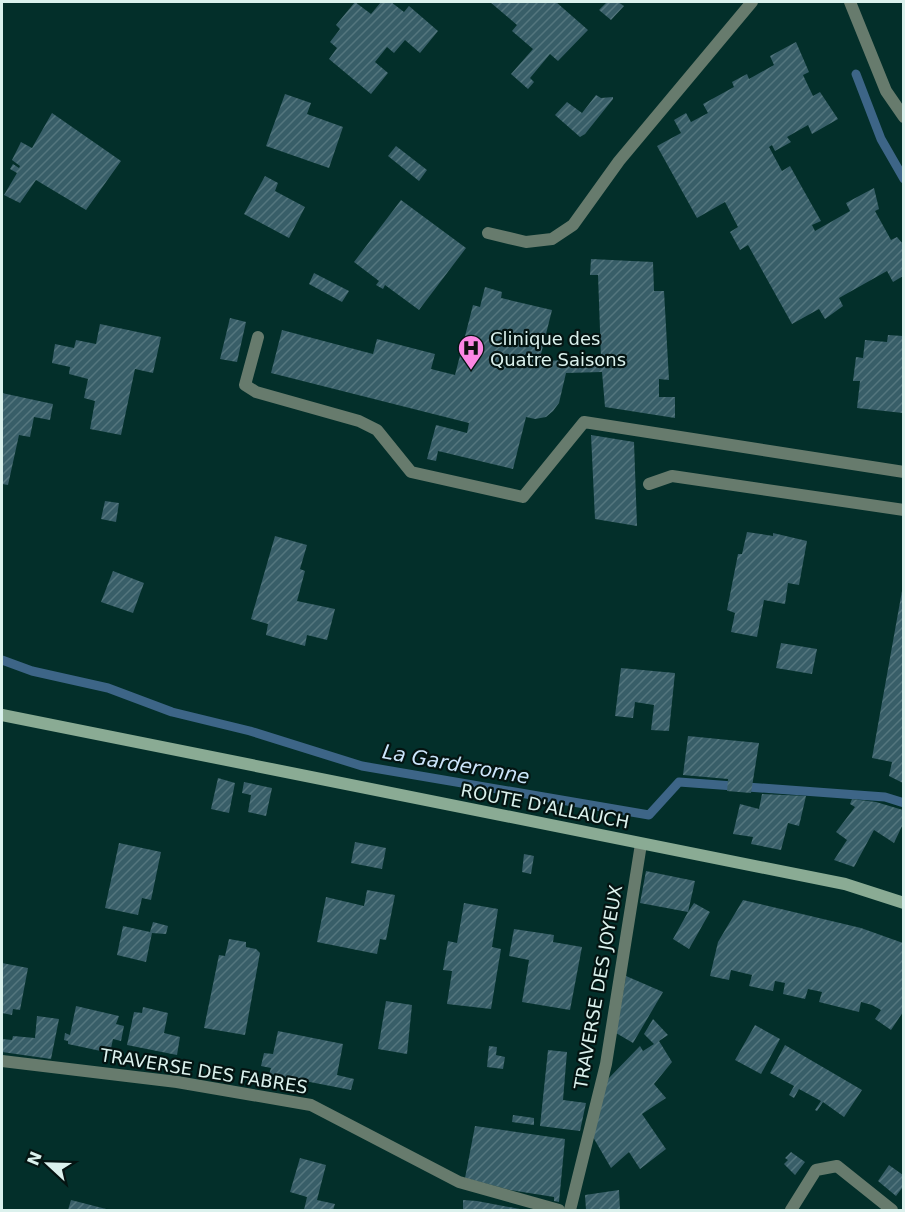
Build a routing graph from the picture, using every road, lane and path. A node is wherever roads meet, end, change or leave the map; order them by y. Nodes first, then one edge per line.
1 (752, 2) edge
2 (850, 2) edge
3 (903, 117) edge
4 (488, 233) dead end
5 (258, 337) dead end
6 (903, 472) edge
7 (649, 484) dead end
8 (903, 510) edge
9 (2, 715) edge
10 (641, 844) junction
11 (903, 903) edge
12 (2, 1060) edge
13 (559, 1210) edge
14 (570, 1210) edge
15 (791, 1210) edge
16 (892, 1210) edge

1 - 4 street
2 - 3 street
5 - 6 street
7 - 8 street
9 - 10 main road, ROUTE D'ALLAUCH
10 - 11 main road, ROUTE D'ALLAUCH
10 - 14 street, TRAVERSE DES JOYEUX
12 - 13 street, TRAVERSE DES FABRES
15 - 16 street

